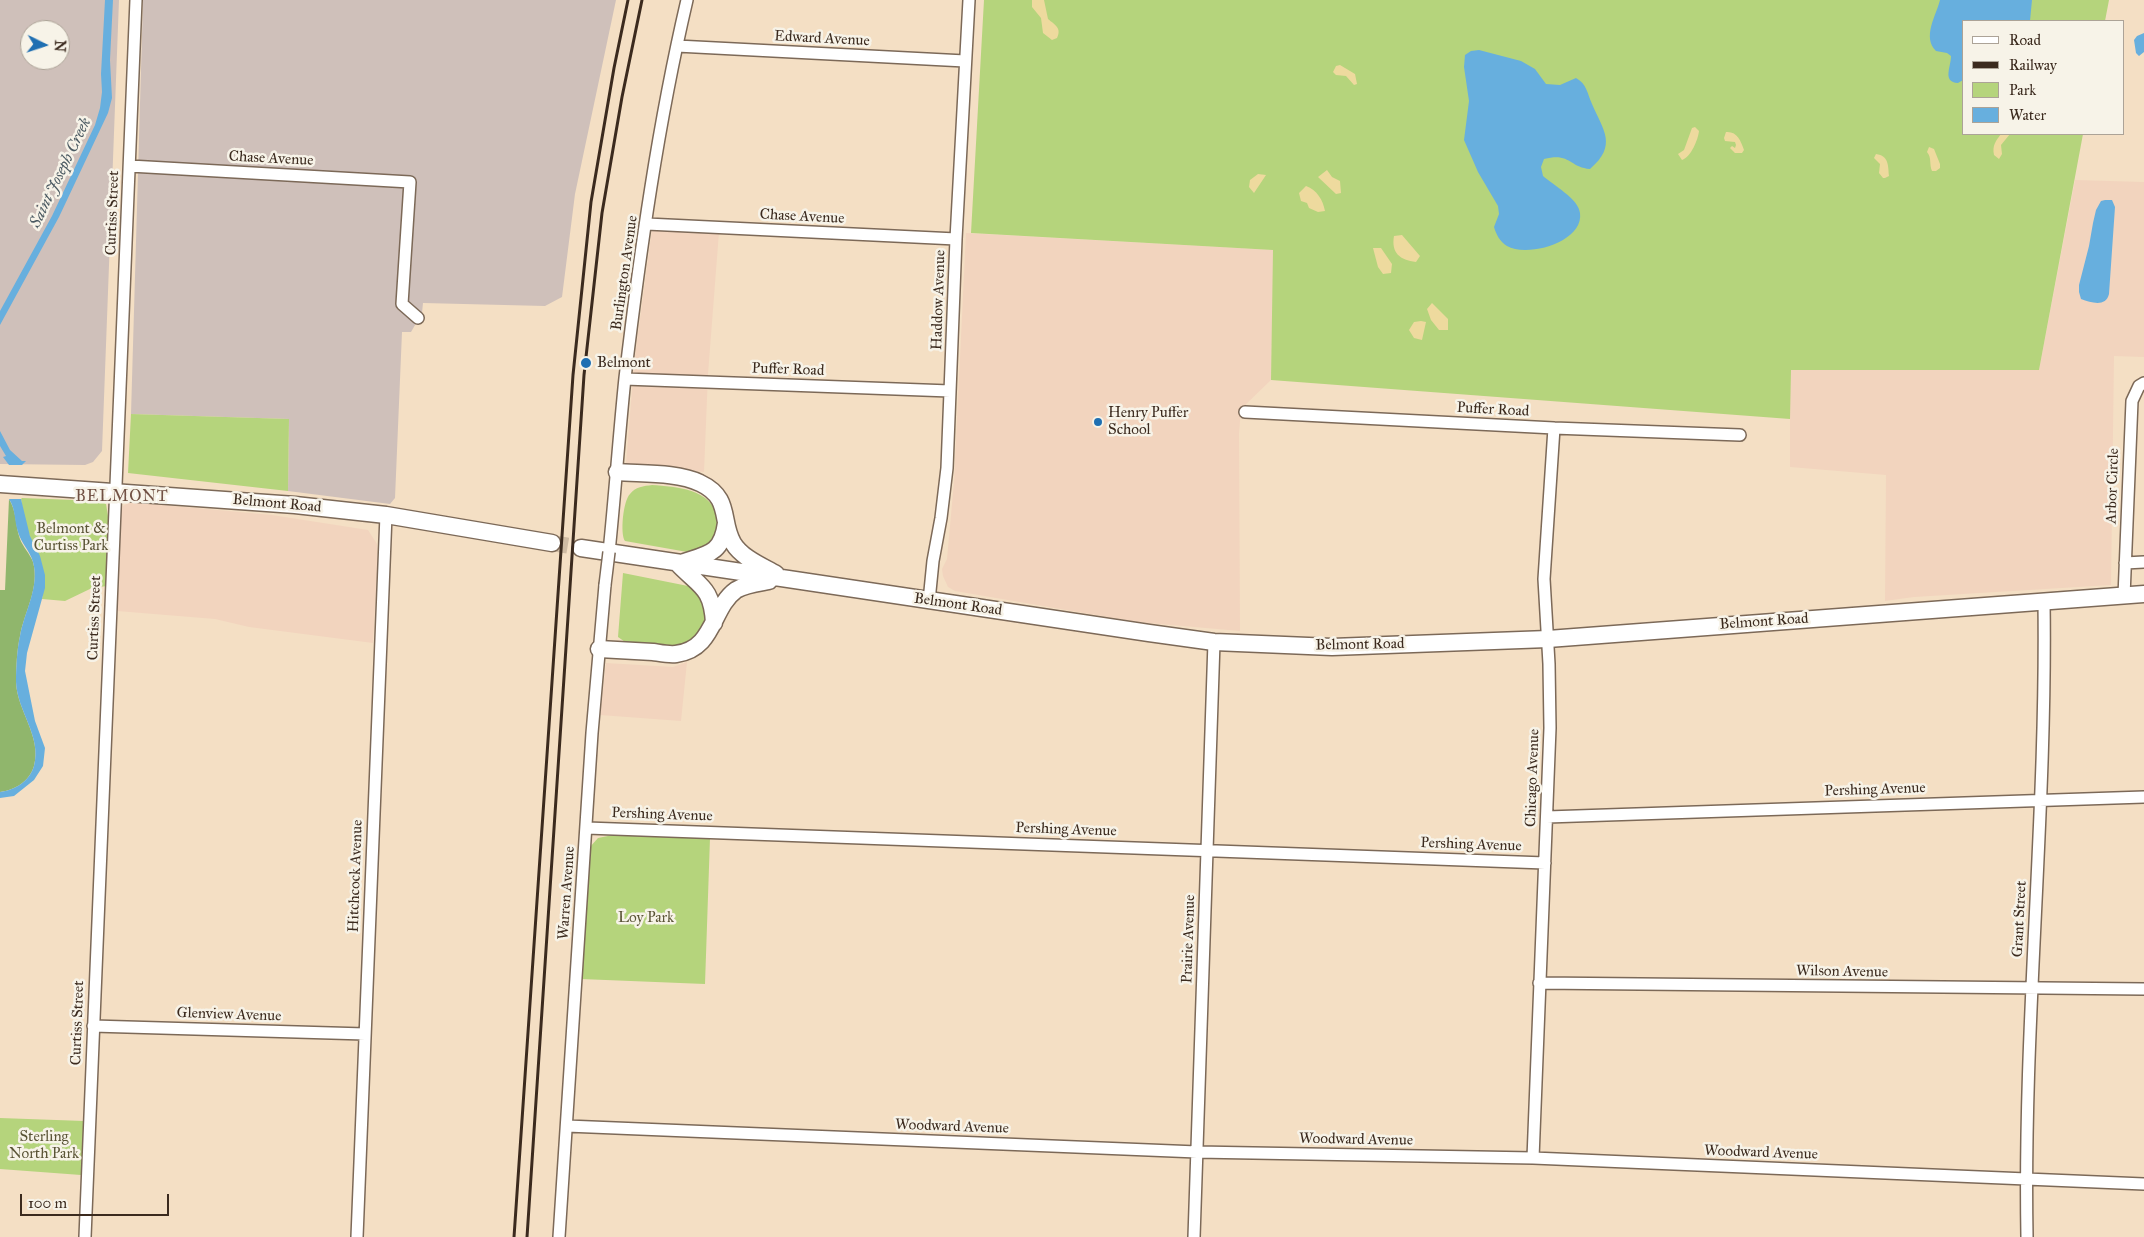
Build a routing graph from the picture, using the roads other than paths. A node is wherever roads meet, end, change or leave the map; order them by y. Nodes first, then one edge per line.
1 (136, 0) edge
2 (687, 0) edge
3 (970, 0) edge
4 (677, 46) junction
5 (966, 62) junction
6 (130, 166) junction
7 (646, 224) junction
8 (956, 239) junction
9 (418, 318) dead end
10 (625, 379) junction
11 (2144, 383) edge
12 (950, 391) junction
13 (1245, 412) dead end
14 (1554, 428) junction
15 (1740, 435) dead end
16 (617, 472) junction
17 (0, 484) edge
18 (115, 491) junction
19 (386, 515) junction
20 (726, 518) junction
21 (552, 543) tunnel mouth
22 (581, 548) tunnel mouth
23 (609, 552) joint
24 (2144, 562) edge
25 (2125, 563) junction
26 (678, 564) junction
27 (783, 578) junction
28 (2144, 594) edge
29 (2124, 596) junction
30 (929, 601) junction
31 (2044, 602) junction
32 (714, 623) junction
33 (1548, 639) junction
34 (1214, 642) junction
35 (599, 649) junction
36 (2144, 796) edge
37 (2041, 800) junction
38 (1547, 817) junction
39 (587, 828) junction
40 (1206, 850) junction
41 (1545, 863) junction
42 (1539, 983) junction
43 (2032, 989) junction
44 (2144, 989) edge
45 (93, 1026) junction
46 (365, 1034) junction
47 (567, 1126) junction
48 (1197, 1152) junction
49 (1533, 1158) junction
50 (2026, 1179) junction
51 (2144, 1184) edge
52 (85, 1237) edge
53 (357, 1237) edge
54 (559, 1237) edge
55 (1194, 1237) edge
56 (2027, 1237) edge

1 - 6 street, Curtiss Street
2 - 4 street, Burlington Avenue
3 - 5 street, Haddow Avenue
4 - 5 street, Edward Avenue
4 - 7 street, Burlington Avenue
5 - 8 street, Haddow Avenue
6 - 9 street, Chase Avenue
6 - 18 street, Curtiss Street
7 - 8 street, Chase Avenue
7 - 10 street, Burlington Avenue
8 - 12 street, Haddow Avenue
10 - 12 street, Puffer Road
10 - 16 street, Burlington Avenue
11 - 25 street, Arbor Circle
12 - 30 street, Haddow Avenue
13 - 14 street, Puffer Road
14 - 15 street, Puffer Road
14 - 33 street, Chicago Avenue
16 - 20 main road
16 - 23 street, Burlington Avenue
17 - 18 main road, Belmont Road
18 - 19 main road, Belmont Road
18 - 45 street, Curtiss Street
19 - 21 main road, Belmont Road
19 - 46 street, Hitchcock Avenue
20 - 26 main road
20 - 27 main road
22 - 26 main road, Belmont Road
23 - 35 street, Warren Avenue, bridge
24 - 25 street
25 - 29 street, Arbor Circle
26 - 27 main road, Belmont Road
26 - 32 main road
27 - 30 main road, Belmont Road
27 - 32 main road
28 - 29 main road, Belmont Road
29 - 31 main road, Belmont Road
30 - 34 main road, Belmont Road
31 - 33 main road, Belmont Road
31 - 37 street, Grant Street
32 - 35 main road
33 - 34 main road, Belmont Road
33 - 38 street, Chicago Avenue
34 - 40 street, Prairie Avenue
35 - 39 street, Warren Avenue
36 - 37 street, Pershing Avenue
37 - 38 street, Pershing Avenue
37 - 43 street, Grant Street
38 - 41 street, Chicago Avenue
39 - 40 street, Pershing Avenue
39 - 47 street, Warren Avenue
40 - 41 street, Pershing Avenue
40 - 48 street, Prairie Avenue
41 - 42 street, Chicago Avenue
42 - 43 street, Wilson Avenue
42 - 49 street, Chicago Avenue
43 - 44 street, Wilson Avenue
43 - 50 street, Grant Street
45 - 46 street, Glenview Avenue
45 - 52 street, Curtiss Street
46 - 53 street, Hitchcock Avenue
47 - 48 street, Woodward Avenue
47 - 54 street, Warren Avenue
48 - 49 street, Woodward Avenue
48 - 55 street, Prairie Avenue
49 - 50 street, Woodward Avenue
50 - 51 street, Woodward Avenue
50 - 56 street, Grant Street

